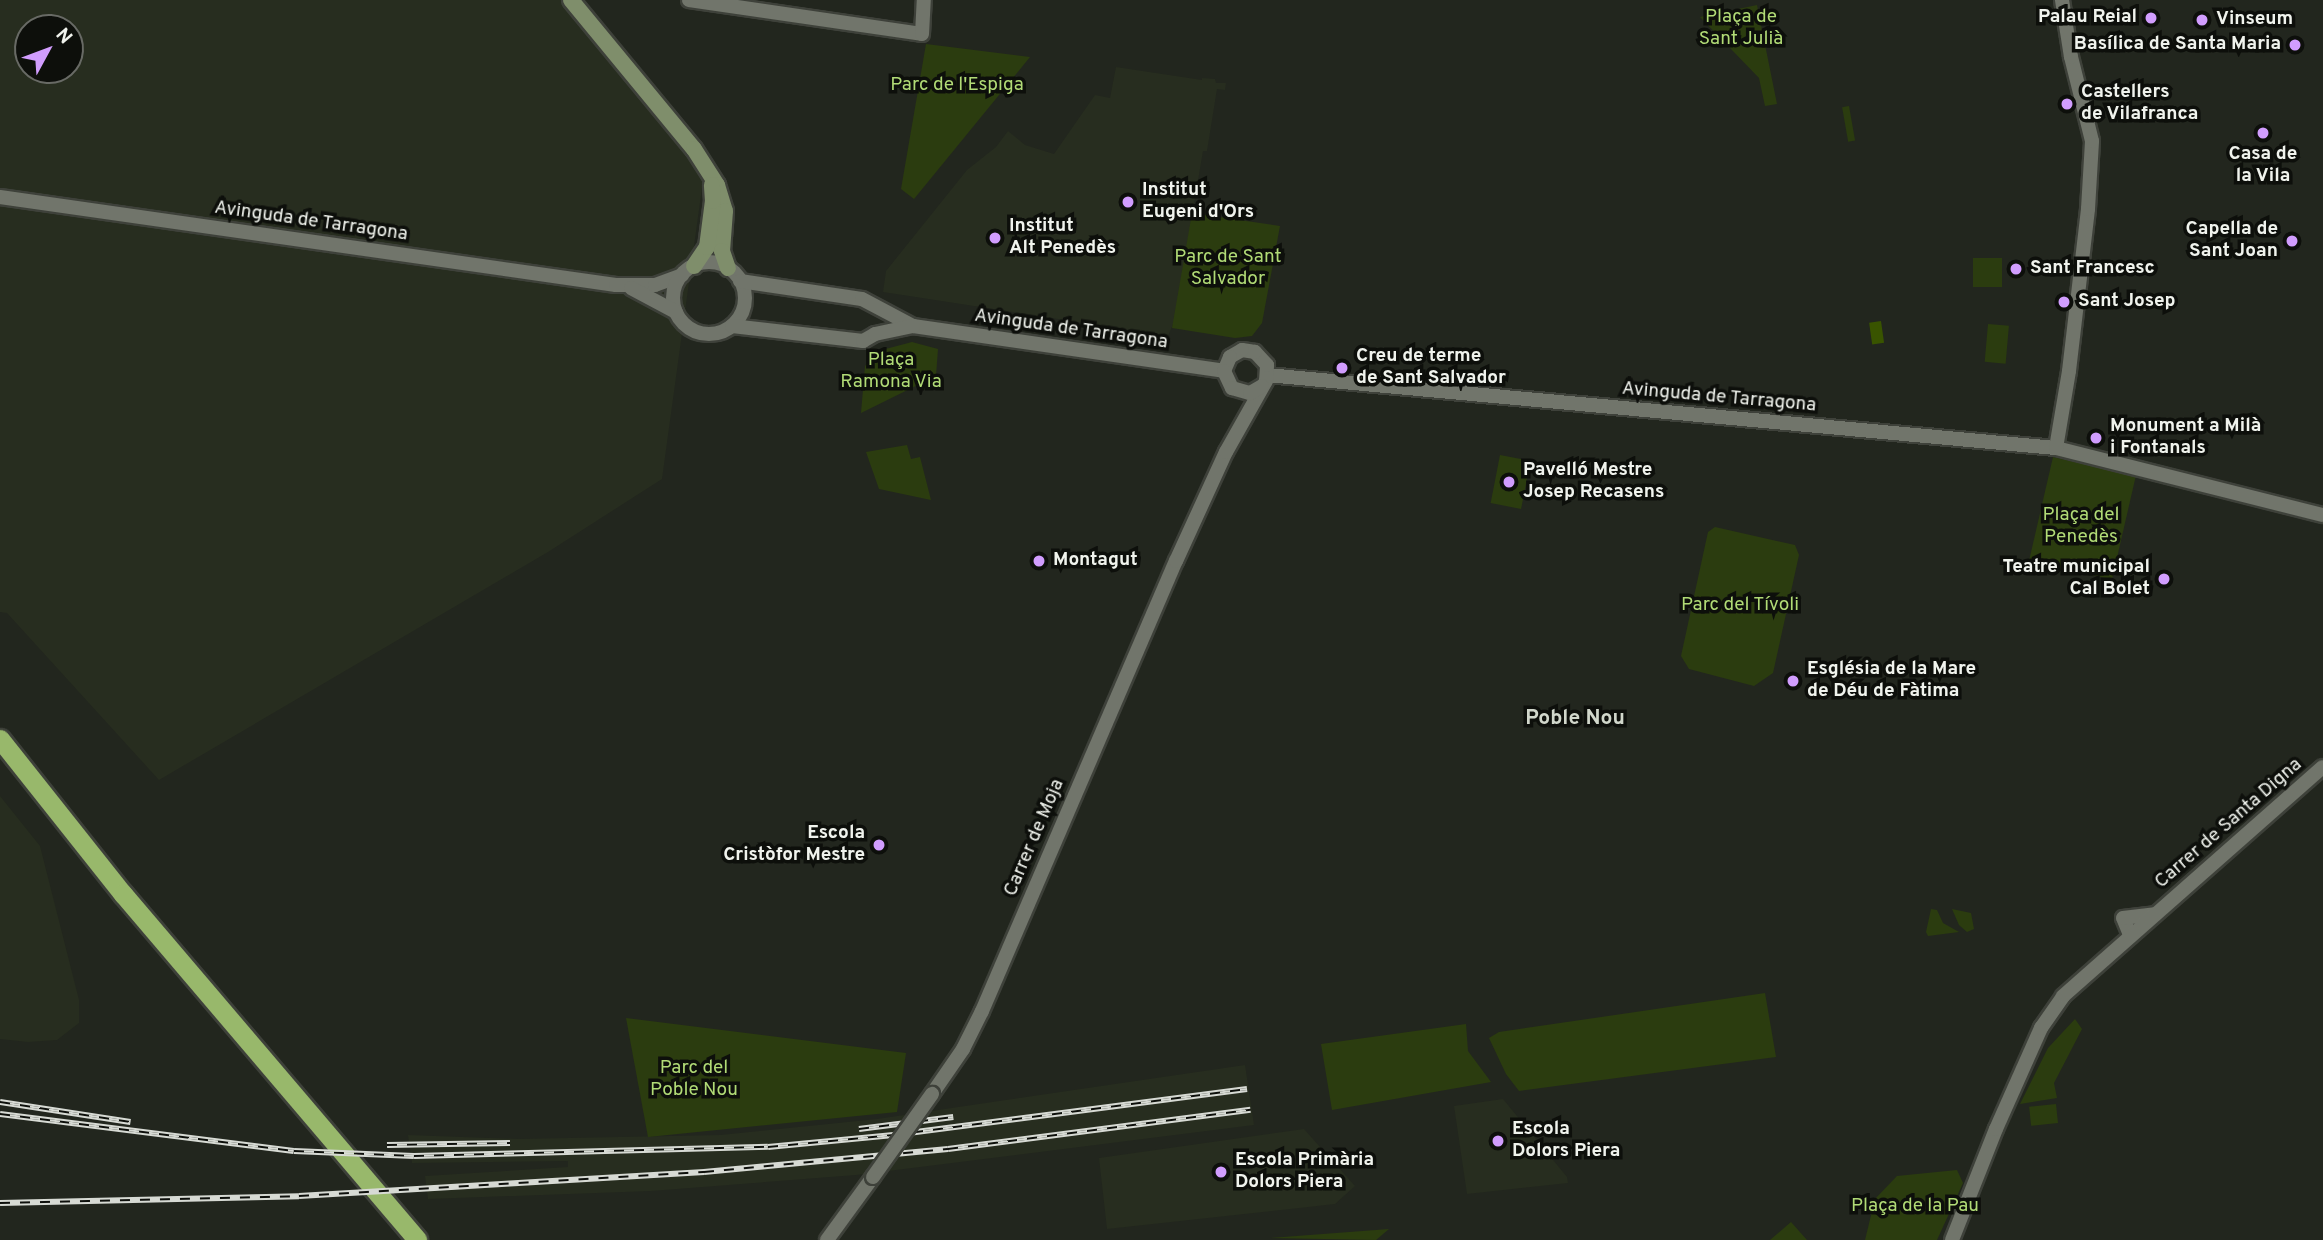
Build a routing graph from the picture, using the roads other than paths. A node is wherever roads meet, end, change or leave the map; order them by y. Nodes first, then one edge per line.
1 (571, 0) edge
2 (689, 0) edge
3 (924, 0) edge
4 (2063, 0) edge
5 (709, 172) junction
6 (0, 197) edge
7 (728, 268) junction
8 (688, 270) junction
9 (740, 281) junction
10 (616, 285) junction
11 (877, 308) junction
12 (676, 312) junction
13 (732, 326) junction
14 (913, 326) junction
15 (875, 334) junction
16 (1224, 371) junction
17 (1265, 380) junction
18 (1237, 391) junction
19 (1239, 430) junction
20 (2056, 448) junction
21 (2323, 516) edge
22 (0, 740) edge
23 (2323, 767) edge
24 (2158, 912) junction
25 (2130, 935) junction
26 (417, 1240) edge
27 (827, 1240) edge
28 (1947, 1240) edge

1 - 5 main road
2 - 3 street
4 - 20 street
5 - 7 main road
5 - 8 main road
6 - 10 street, Avinguda de Tarragona
7 - 8 street
7 - 9 street
8 - 10 street, Avinguda de Tarragona
8 - 12 street
9 - 11 street, Avinguda de Tarragona
9 - 13 street
10 - 12 street, Avinguda de Tarragona
11 - 14 street, Avinguda de Tarragona
11 - 15 street
12 - 13 street
13 - 15 street, Avinguda de Tarragona
14 - 15 street, Avinguda de Tarragona
14 - 16 street, Avinguda de Tarragona
16 - 17 street
16 - 18 street
17 - 18 street
17 - 19 street, Carrer de Moja
17 - 20 street, Avinguda de Tarragona
18 - 19 street, Carrer de Moja
19 - 27 street, Carrer de Moja, bridge
20 - 21 street, Avinguda de Tarragona
22 - 26 highway
23 - 24 street, Carrer de Santa Digna
24 - 25 street, Carrer de Santa Digna
24 - 25 street
25 - 28 street, Carrer de Santa Digna

